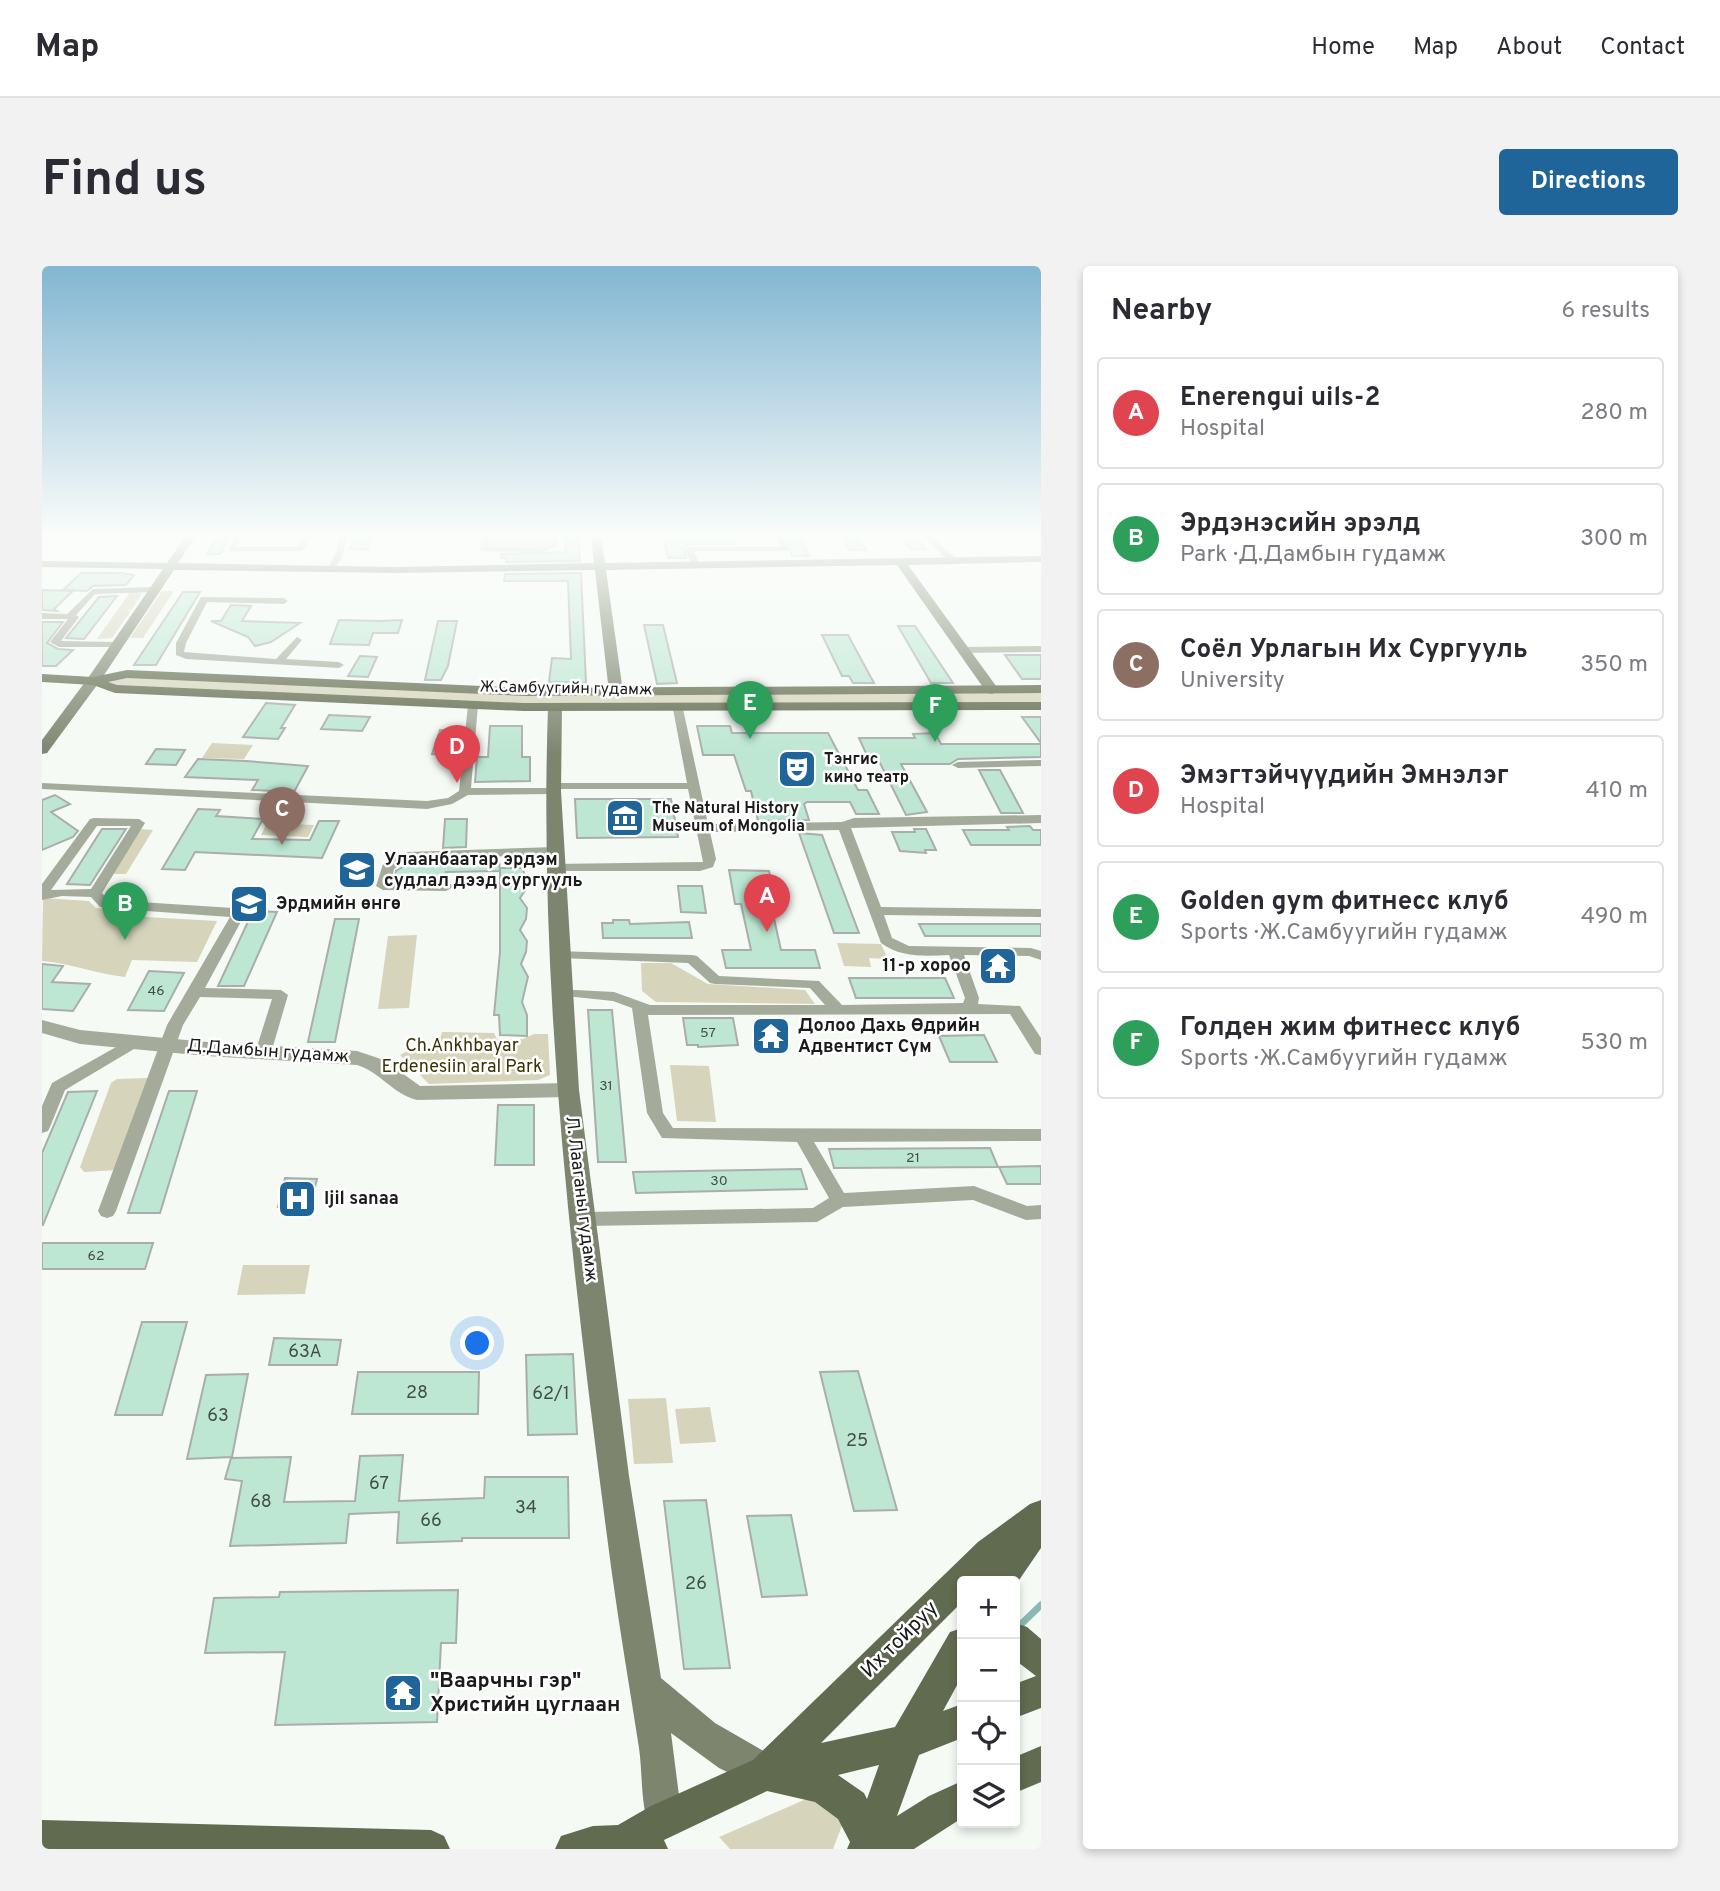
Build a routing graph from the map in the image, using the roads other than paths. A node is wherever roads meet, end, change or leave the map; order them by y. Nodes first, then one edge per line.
1 (77, 608) edge
2 (140, 608) edge
3 (199, 608) edge
4 (606, 608) edge
5 (932, 608) edge
6 (42, 616) edge
7 (69, 616) junction
8 (297, 640) dead end
9 (115, 645) junction
10 (1041, 649) edge
11 (961, 650) junction
12 (279, 662) junction
13 (339, 665) dead end
14 (42, 677) edge
15 (93, 681) junction
16 (417, 688) junction
17 (868, 690) junction
18 (992, 690) junction
19 (1041, 690) edge
20 (616, 692) junction
21 (411, 702) junction
22 (473, 705) junction
23 (1041, 706) edge
24 (555, 707) junction
25 (876, 708) junction
26 (678, 709) junction
27 (42, 750) edge
28 (1041, 764) edge
29 (958, 765) dead end
30 (42, 786) edge
31 (693, 786) junction
32 (553, 789) junction
33 (466, 792) junction
34 (1041, 819) edge
35 (844, 826) junction
36 (703, 828) junction
37 (556, 859) junction
38 (446, 887) dead end
39 (94, 893) junction
40 (42, 895) edge
41 (877, 911) junction
42 (1041, 913) edge
43 (955, 951) junction
44 (559, 954) junction
45 (1041, 956) edge
46 (195, 992) junction
47 (561, 992) junction
48 (639, 1005) junction
49 (965, 1009) junction
50 (839, 1011) junction
51 (42, 1026) edge
52 (134, 1042) junction
53 (168, 1046) junction
54 (1041, 1050) edge
55 (263, 1053) junction
56 (568, 1090) junction
57 (42, 1127) edge
58 (1041, 1135) edge
59 (802, 1136) junction
60 (839, 1200) junction
61 (107, 1211) dead end
62 (1041, 1212) edge
63 (585, 1219) junction
64 (1041, 1514) edge
65 (1041, 1521) edge
66 (1002, 1576) edge
67 (1020, 1643) edge
68 (957, 1653) edge
69 (1041, 1661) edge
70 (646, 1688) junction
71 (1041, 1691) edge
72 (1020, 1699) edge
73 (957, 1723) edge
74 (906, 1742) junction
75 (1041, 1764) edge
76 (766, 1773) junction
77 (1020, 1773) edge
78 (957, 1802) edge
79 (646, 1837) edge
80 (42, 1839) edge
81 (874, 1846) edge
82 (430, 1849) edge
83 (575, 1849) edge

1 - 7 street
2 - 9 main road
3 - 12 street
4 - 20 main road
5 - 11 main road
6 - 7 street
7 - 9 street
8 - 12 street
9 - 15 main road
10 - 11 street
11 - 18 main road
12 - 13 street
14 - 15 main road, Ж.Самбуугийн гудамж
15 - 16 main road, Ж.Самбуугийн гудамж
15 - 21 main road, Ж.Самбуугийн гудамж
15 - 27 main road
16 - 20 main road, Ж.Самбуугийн гудамж
16 - 21 main road
17 - 18 main road, Ж.Самбуугийн гудамж
17 - 20 main road, Ж.Самбуугийн гудамж
17 - 25 main road
18 - 19 main road, Ж.Самбуугийн гудамж
21 - 22 main road, Ж.Самбуугийн гудамж
22 - 24 main road, Ж.Самбуугийн гудамж
22 - 33 street
23 - 25 main road, Ж.Самбуугийн гудамж
24 - 26 main road, Ж.Самбуугийн гудамж
24 - 32 main road, Л. Лааганы гудамж
25 - 26 main road, Ж.Самбуугийн гудамж
26 - 31 street
28 - 29 street
30 - 33 street
31 - 32 street
31 - 36 street
32 - 33 street
32 - 37 main road, Л. Лааганы гудамж
34 - 35 street
35 - 36 street
35 - 41 street
36 - 37 street
37 - 38 street
37 - 44 main road, Л. Лааганы гудамж
39 - 40 street
39 - 40 street
39 - 46 street
41 - 42 street
41 - 43 street
43 - 45 street
43 - 49 street
44 - 47 main road, Л. Лааганы гудамж
44 - 50 street
46 - 53 street
46 - 55 street
47 - 48 street
47 - 56 main road, Л. Лааганы гудамж
48 - 50 street
48 - 59 street
49 - 50 street
49 - 54 street
51 - 52 street, Д.Дамбын гудамж
52 - 53 street, Д.Дамбын гудамж
52 - 57 street
53 - 55 street, Д.Дамбын гудамж
53 - 61 street
55 - 56 street, Д.Дамбын гудамж
56 - 63 main road, Л. Лааганы гудамж
58 - 59 street
59 - 60 street
60 - 62 street
60 - 63 street
63 - 70 main road, Л. Лааганы гудамж
64 - 76 main road, Их тойруу
65 - 66 main road
67 - 69 main road
68 - 74 main road
70 - 76 main road
70 - 79 main road, Л. Лааганы гудамж
71 - 72 main road
73 - 74 main road, Их тойруу
74 - 76 main road, Их тойруу
74 - 81 main road
75 - 77 main road
76 - 79 main road, Их тойруу
76 - 81 main road
78 - 81 main road
79 - 83 main road, Их тойруу
80 - 82 main road

